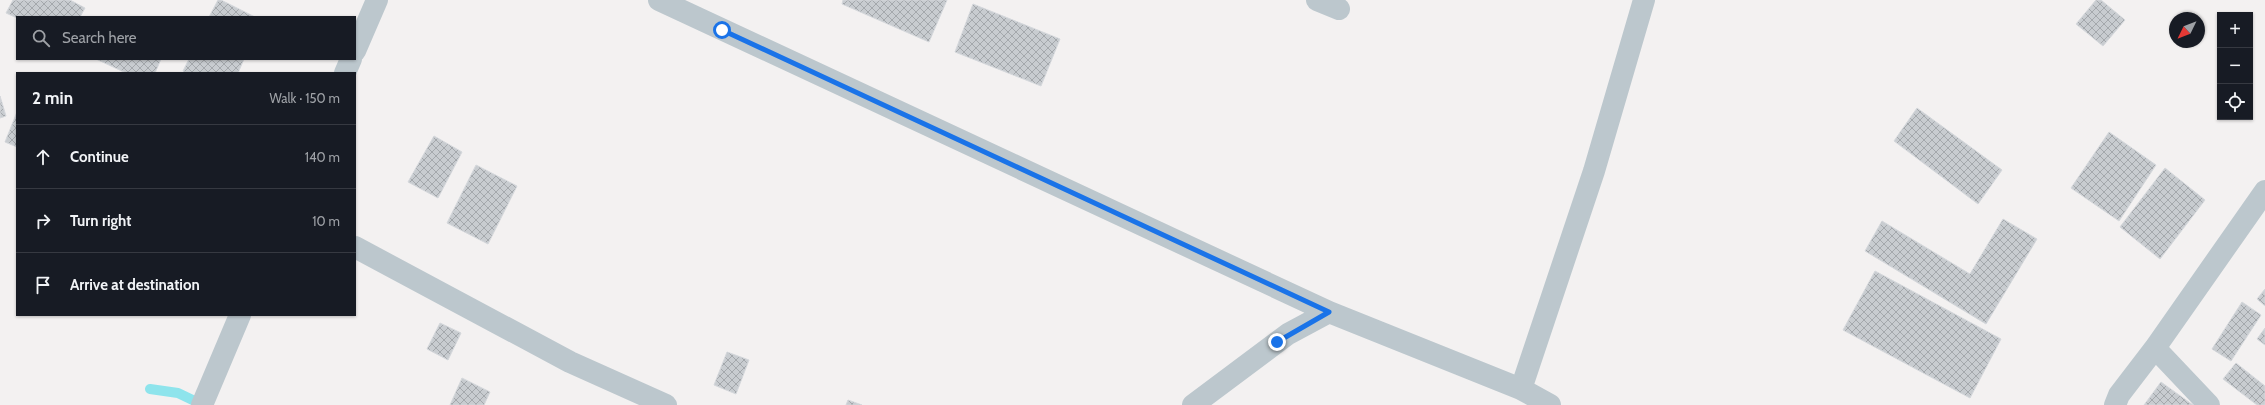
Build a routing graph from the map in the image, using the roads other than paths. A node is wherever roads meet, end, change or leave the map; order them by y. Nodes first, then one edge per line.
1 (377, 0) edge
2 (659, 0) edge
3 (1317, 0) edge
4 (1644, 0) edge
5 (1339, 9) dead end
6 (356, 49) edge
7 (351, 60) edge
8 (345, 72) edge
9 (2265, 191) edge
10 (356, 248) edge
11 (1329, 312) junction
12 (240, 316) edge
13 (2156, 348) junction
14 (1521, 388) junction
15 (205, 398) edge
16 (666, 405) edge
17 (1193, 405) edge
18 (1550, 405) edge
19 (2115, 405) edge
20 (2209, 405) edge

1 - 6 street
2 - 11 street
3 - 5 street
4 - 14 street
7 - 8 street
9 - 13 street
10 - 16 street
11 - 14 street
11 - 17 street
12 - 15 street
13 - 19 street
13 - 20 street
14 - 18 street

